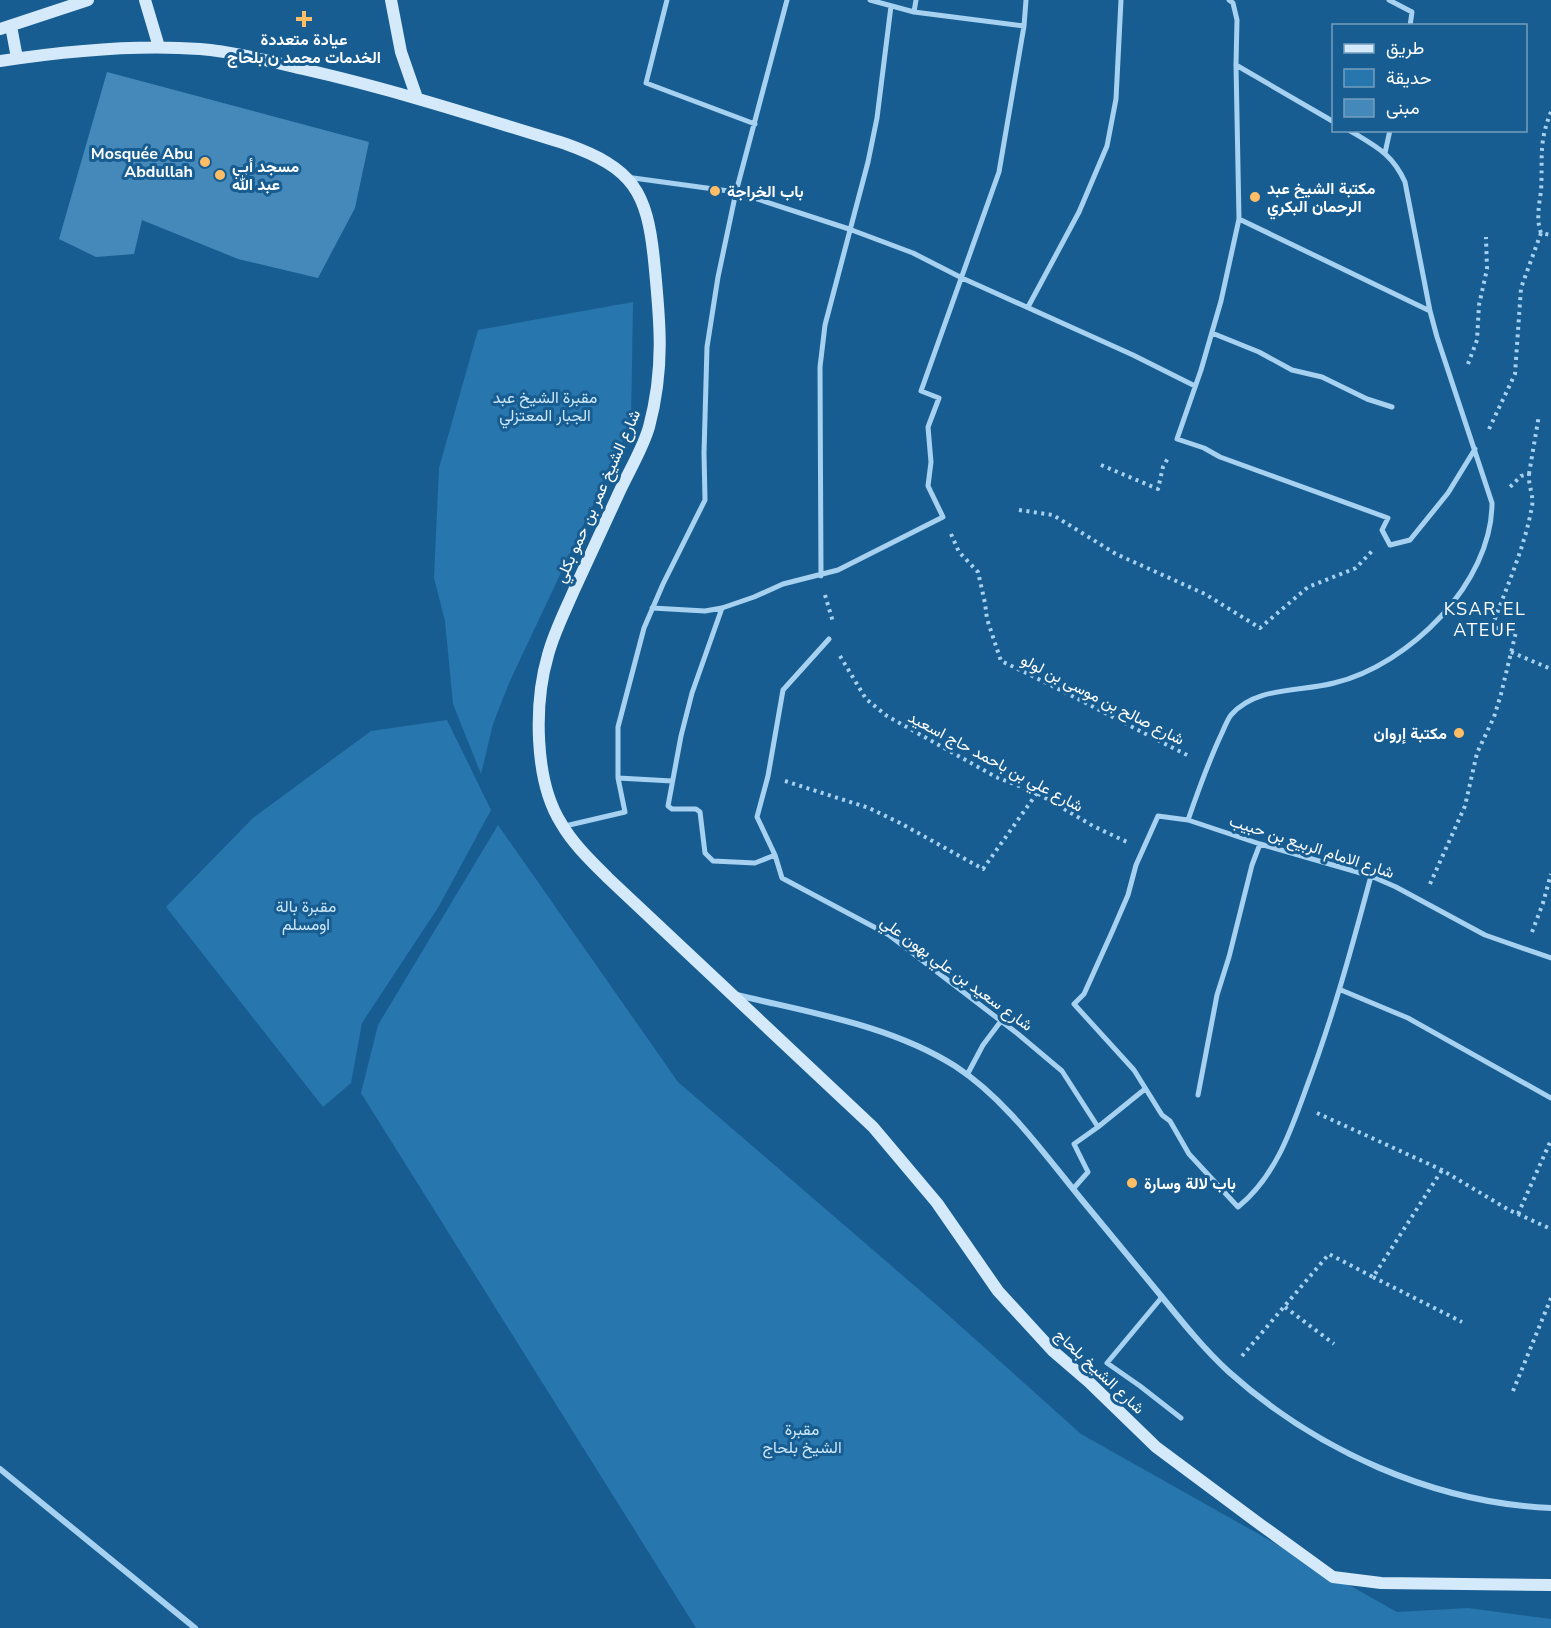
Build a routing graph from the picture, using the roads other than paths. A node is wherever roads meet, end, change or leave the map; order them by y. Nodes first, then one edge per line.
1 (88, 0) edge
2 (145, 0) edge
3 (391, 0) edge
4 (667, 0) edge
5 (787, 0) edge
6 (870, 0) edge
7 (916, 0) edge
8 (1026, 0) edge
9 (1121, 0) edge
10 (1229, 0) edge
11 (1388, 0) edge
12 (891, 6) junction
13 (914, 12) junction
14 (1410, 24) edge
15 (1024, 26) junction
16 (5, 28) edge
17 (159, 47) junction
18 (16, 58) junction
19 (0, 61) edge
20 (1236, 65) junction
21 (417, 98) junction
22 (1332, 121) edge
23 (755, 124) junction
24 (1352, 132) edge
25 (1390, 132) edge
26 (1385, 153) junction
27 (624, 176) junction
28 (736, 192) junction
29 (1239, 219) junction
30 (849, 229) junction
31 (962, 278) junction
32 (1028, 307) junction
33 (1430, 311) junction
34 (1212, 333) junction
35 (1196, 386) junction
36 (1392, 407) dead end
37 (1474, 449) junction
38 (821, 576) junction
39 (652, 608) junction
40 (722, 608) junction
41 (829, 639) road end
42 (618, 778) junction
43 (672, 781) junction
44 (1188, 820) junction
45 (563, 827) junction
46 (1260, 844) junction
47 (775, 855) junction
48 (1371, 876) junction
49 (1551, 958) edge
50 (1341, 990) junction
51 (731, 994) junction
52 (1001, 1021) junction
53 (967, 1076) junction
54 (1145, 1089) junction
55 (1198, 1095) dead end
56 (1551, 1098) edge
57 (1098, 1127) junction
58 (1073, 1189) junction
59 (1162, 1297) junction
60 (1181, 1418) dead end
61 (0, 1469) edge
62 (1551, 1508) edge
63 (1551, 1585) edge
64 (195, 1628) edge

1 - 16 main road
2 - 17 main road
3 - 21 main road
4 - 23 street
5 - 23 street
6 - 12 street
7 - 13 street
8 - 15 street
9 - 32 street
10 - 20 street
11 - 14 street
12 - 13 street
12 - 30 street
13 - 15 street
15 - 31 street
16 - 18 main road
17 - 18 main road, شارع الشيخ عمر بن حمو بكلي
17 - 21 main road, شارع الشيخ عمر بن حمو بكلي
18 - 19 main road, شارع الشيخ عمر بن حمو بكلي
20 - 22 street
20 - 29 street
21 - 27 main road, شارع الشيخ عمر بن حمو بكلي
23 - 28 street
24 - 26 street
25 - 26 street
26 - 33 street
27 - 28 street
27 - 45 main road, شارع الشيخ عمر بن حمو بكلي
28 - 30 street
28 - 39 street
29 - 33 street
29 - 34 street
30 - 31 street
30 - 38 street
31 - 32 street
31 - 38 street
32 - 35 street
33 - 37 street
34 - 35 street
34 - 36 street
35 - 37 street
37 - 44 street
38 - 40 street
39 - 40 street
39 - 42 street
40 - 43 street
41 - 47 street, شارع سعيد بن علي بهون علي
42 - 43 street
42 - 45 street
43 - 47 street
44 - 46 street, شارع الامام الربيع بن حبيب
44 - 54 street, شارع الامام الربيع بن حبيب
45 - 51 main road, شارع الشيخ عمر بن حمو بكلي
46 - 48 street, شارع الامام الربيع بن حبيب
46 - 55 street
47 - 52 street, شارع سعيد بن علي بهون علي
48 - 49 street, شارع الامام الربيع بن حبيب
48 - 50 street
50 - 54 street
50 - 56 street
51 - 53 street
51 - 63 main road, شارع الشيخ بلحاج
52 - 53 street
52 - 57 street, شارع سعيد بن علي بهون علي
53 - 58 street
54 - 57 street
57 - 58 street
58 - 59 street
59 - 60 street
59 - 62 street
61 - 64 street

